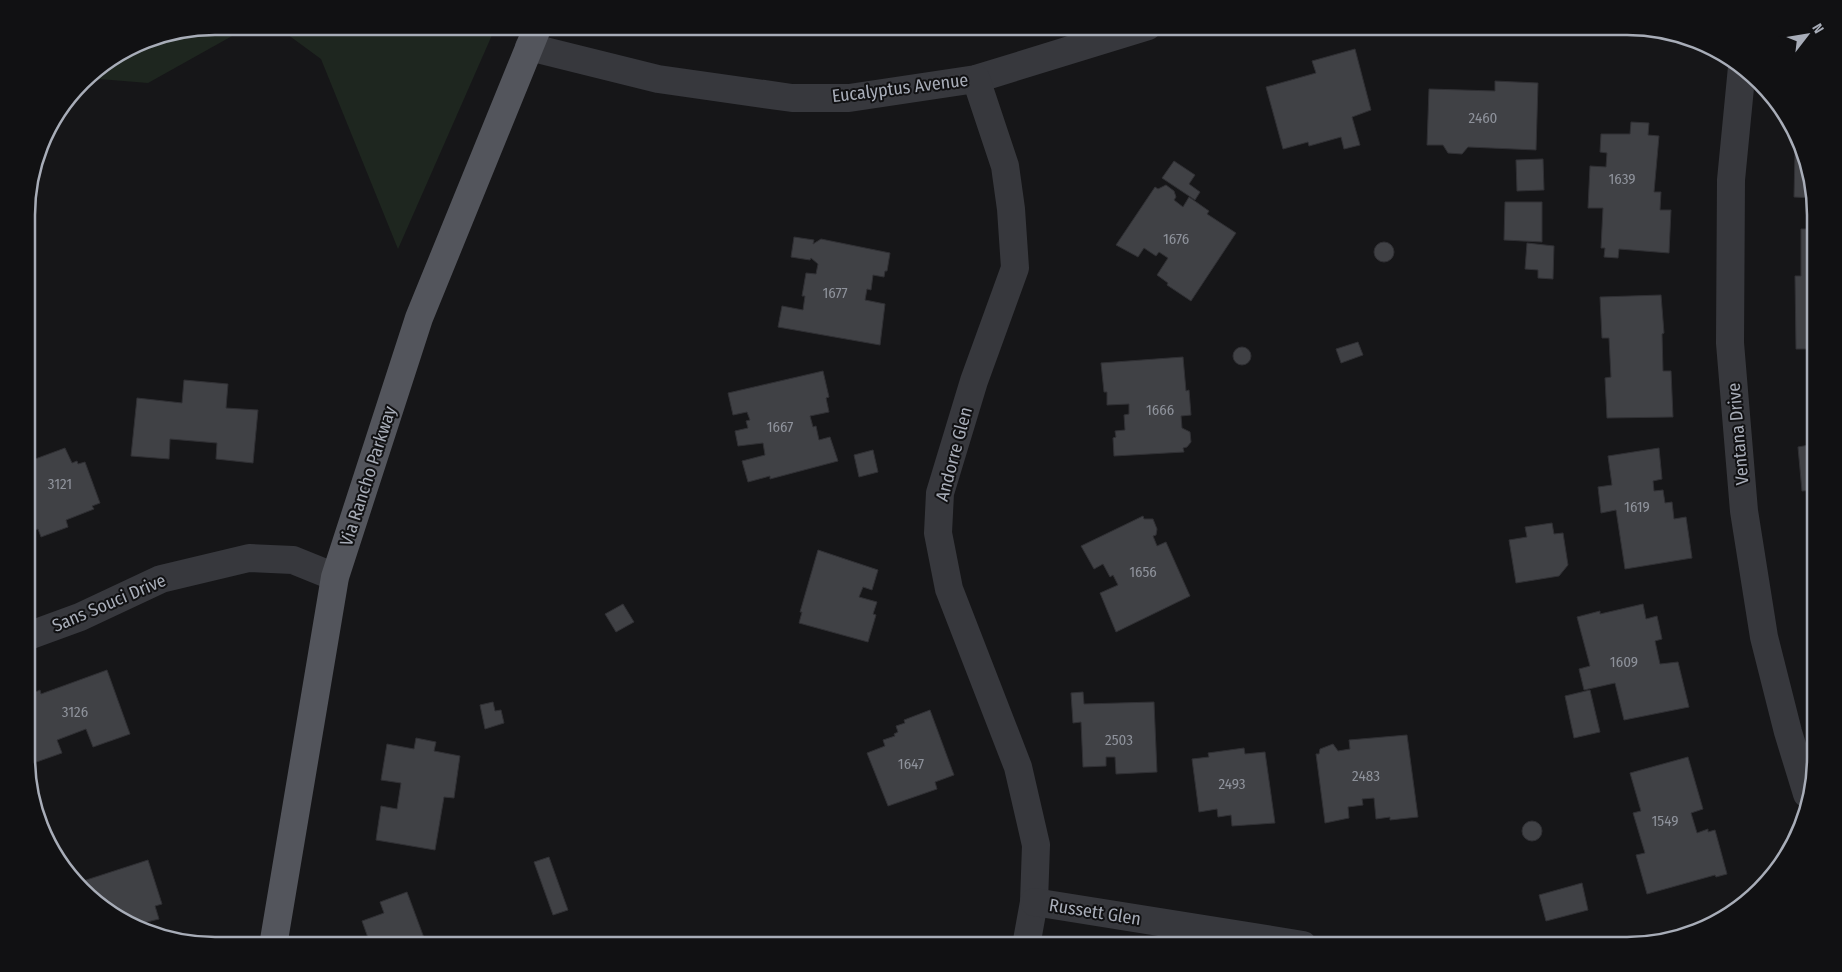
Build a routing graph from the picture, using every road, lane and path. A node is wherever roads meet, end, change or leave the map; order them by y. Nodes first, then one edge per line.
1 (1119, 35) edge
2 (533, 37) edge
3 (1741, 76) edge
4 (976, 79) junction
5 (335, 577) junction
6 (35, 633) edge
7 (1805, 786) edge
8 (1034, 902) junction
9 (275, 937) edge
10 (1028, 937) edge
11 (1248, 937) edge

1 - 4 street, Eucalyptus Avenue
2 - 4 street, Eucalyptus Avenue
2 - 5 main road, Via Rancho Parkway
3 - 7 street, Ventana Drive
4 - 8 street, Andorre Glen
5 - 6 street, Sans Souci Drive
5 - 9 main road, Via Rancho Parkway
8 - 10 street, Andorre Glen
8 - 11 street, Russett Glen

